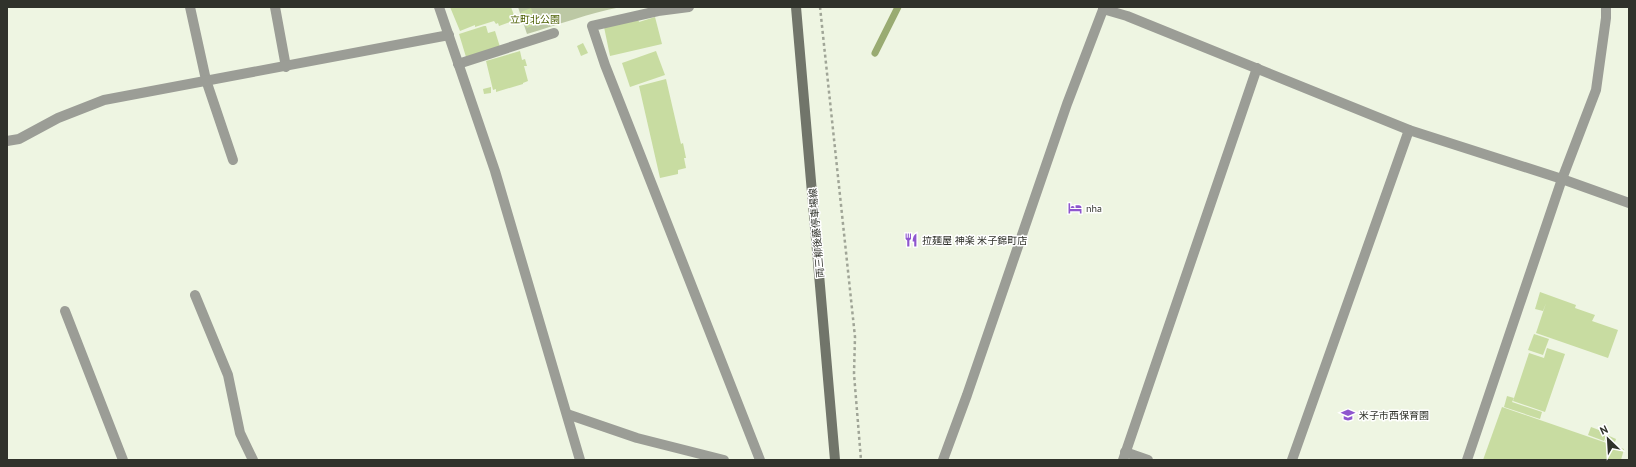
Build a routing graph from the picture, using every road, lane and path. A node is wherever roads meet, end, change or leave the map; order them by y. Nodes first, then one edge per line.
1 (190, 7) edge
2 (275, 7) edge
3 (438, 7) edge
4 (689, 7) edge
5 (796, 7) edge
6 (820, 7) edge
7 (1606, 7) edge
8 (1104, 8) edge
9 (554, 32) dead end
10 (449, 35) junction
11 (458, 64) junction
12 (286, 67) junction
13 (1257, 68) junction
14 (206, 80) junction
15 (1409, 130) junction
16 (7, 141) edge
17 (232, 160) dead end
18 (1562, 179) junction
19 (1629, 203) edge
20 (195, 295) dead end
21 (65, 311) dead end
22 (567, 414) junction
23 (1124, 456) edge
24 (123, 460) edge
25 (253, 460) edge
26 (580, 460) edge
27 (724, 460) edge
28 (760, 460) edge
29 (835, 460) edge
30 (861, 460) edge
31 (943, 460) edge
32 (1148, 460) edge
33 (1292, 460) edge
34 (1467, 460) edge

1 - 14 street
2 - 12 street
3 - 10 street
4 - 28 street
5 - 29 main road, 両三柳後藤停車場線
6 - 30 path
7 - 18 street
8 - 13 street
8 - 31 street
9 - 11 street
10 - 11 street
10 - 12 street
11 - 22 street
12 - 14 street
13 - 15 street
13 - 23 street
14 - 16 street
14 - 17 street
15 - 18 street
15 - 33 street
18 - 19 street
18 - 34 street
20 - 25 street
21 - 24 street
22 - 26 street
22 - 27 street
23 - 32 street

